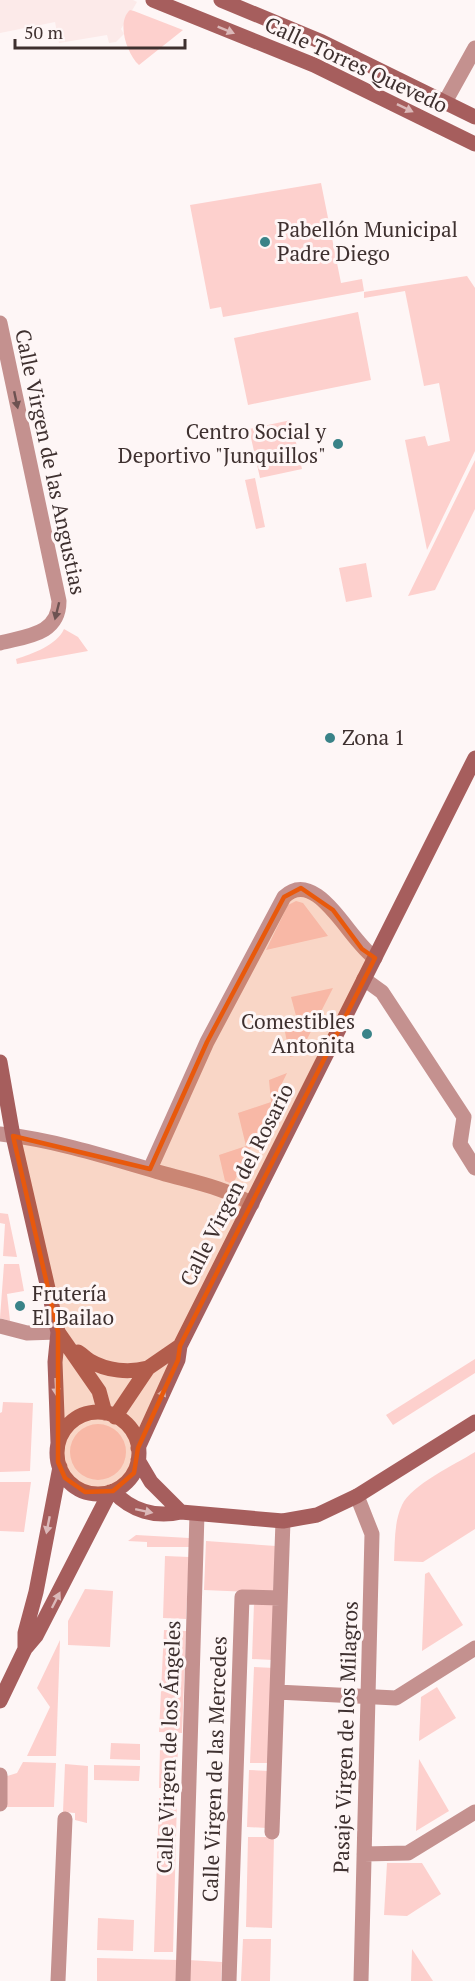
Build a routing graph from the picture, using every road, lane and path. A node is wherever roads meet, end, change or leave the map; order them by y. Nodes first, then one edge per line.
1 (153, 0) edge
2 (220, 0) edge
3 (475, 48) edge
4 (445, 102) junction
5 (475, 117) edge
6 (475, 144) edge
7 (0, 322) edge
8 (0, 643) edge
9 (475, 758) edge
10 (375, 958) junction
11 (364, 979) junction
12 (0, 1062) edge
13 (470, 1118) edge
14 (6, 1135) edge
15 (475, 1168) edge
16 (150, 1169) junction
17 (252, 1204) junction
18 (0, 1326) edge
19 (58, 1332) junction
20 (180, 1346) junction
21 (72, 1350) junction
22 (148, 1368) junction
23 (110, 1415) junction
24 (475, 1422) edge
25 (58, 1443) junction
26 (138, 1454) junction
27 (60, 1467) junction
28 (111, 1492) junction
29 (357, 1496) junction
30 (181, 1512) junction
31 (197, 1514) junction
32 (283, 1521) junction
33 (280, 1598) junction
34 (475, 1648) edge
35 (24, 1649) junction
36 (277, 1692) junction
37 (370, 1696) junction
38 (0, 1701) edge
39 (0, 1775) edge
40 (0, 1804) edge
41 (475, 1812) edge
42 (65, 1819) dead end
43 (272, 1832) dead end
44 (364, 1854) junction
45 (58, 1981) edge
46 (183, 1981) edge
47 (229, 1981) edge
48 (361, 1981) edge

1 -> 6 street, Calle Torres Quevedo
2 - 4 street, Calle Torres Quevedo
3 - 4 street
4 - 5 street, Calle Torres Quevedo
7 -> 8 street, Calle Virgen de las Angustias
9 - 10 street, Calle Virgen del Rosario
10 - 11 street, Calle Virgen del Rosario
10 - 16 street
11 - 13 street
11 - 17 street, Calle Virgen del Rosario
12 - 14 street
13 - 15 street
14 - 16 street
14 - 19 street
16 - 17 street
17 - 20 street, Calle Virgen del Rosario
18 - 19 street
19 - 21 street
19 -> 25 street
20 - 22 street, Calle Virgen del Rosario
26 -> 20 street, Calle Virgen del Rosario
21 - 22 street
21 - 23 street
22 - 23 street, Calle Virgen del Rosario
23 - 25 street
23 - 26 street
24 - 29 street
25 - 27 street
26 - 28 street
26 - 30 street
27 - 28 street
27 -> 35 street
28 -> 30 street
35 -> 28 street
29 - 32 street
29 - 37 street, Pasaje Virgen de los Milagros
30 - 31 street
31 - 32 street
31 - 46 street, Calle Virgen de los Ángeles
32 - 33 street
33 - 36 street
33 - 47 street, Calle Virgen de las Mercedes
34 - 37 street
35 - 38 street
36 - 37 street
36 - 43 street
37 - 44 street, Pasaje Virgen de los Milagros
39 - 40 street
41 - 44 street
42 - 45 street
44 - 48 street, Pasaje Virgen de los Milagros

